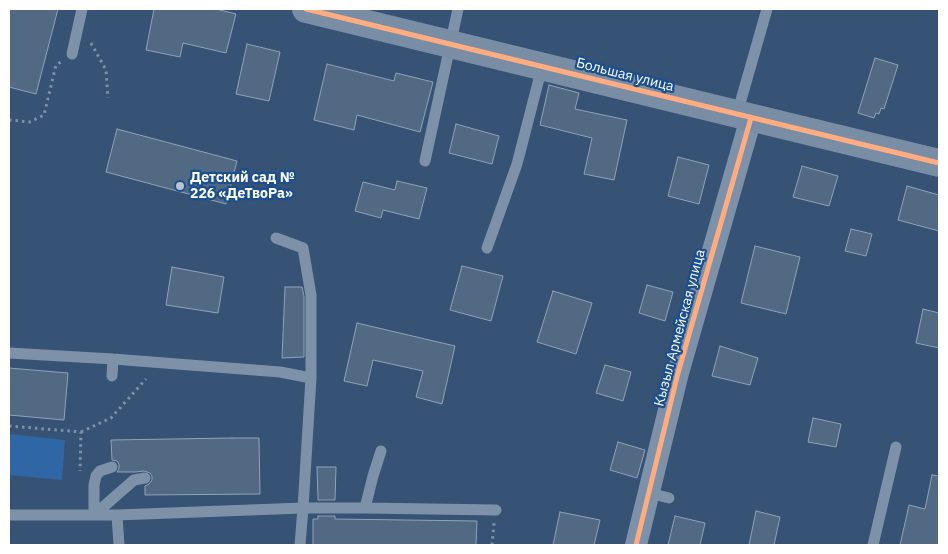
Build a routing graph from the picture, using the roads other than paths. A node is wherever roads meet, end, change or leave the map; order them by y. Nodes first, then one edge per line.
1 (82, 9) edge
2 (306, 9) edge
3 (458, 9) edge
4 (767, 9) edge
5 (451, 44) junction
6 (72, 54) road end
7 (542, 66) junction
8 (744, 116) junction
9 (425, 161) dead end
10 (939, 163) edge
11 (276, 238) dead end
12 (487, 248) dead end
13 (9, 353) edge
14 (113, 359) junction
15 (112, 376) dead end
16 (311, 378) junction
17 (896, 447) dead end
18 (381, 451) dead end
19 (112, 467) dead end
20 (145, 478) dead end
21 (303, 508) junction
22 (365, 508) junction
23 (496, 510) dead end
24 (9, 515) edge
25 (94, 515) junction
26 (117, 515) junction
27 (119, 545) edge
28 (300, 545) edge
29 (636, 545) edge
30 (873, 545) edge

1 - 6 lane
2 - 5 street, Большая улица
3 - 5 lane
4 - 8 lane
5 - 7 street, Большая улица
5 - 9 lane
7 - 8 street, Большая улица
7 - 12 lane
8 - 10 street, Большая улица
8 - 29 street, Кызыл Армейская улица
11 - 16 lane
13 - 14 lane
14 - 15 lane
14 - 16 lane
16 - 21 lane
17 - 30 lane
18 - 22 lane
19 - 25 lane
20 - 25 lane
21 - 22 lane
21 - 26 lane
21 - 28 lane
22 - 23 lane
24 - 25 lane
25 - 26 lane
26 - 27 lane

